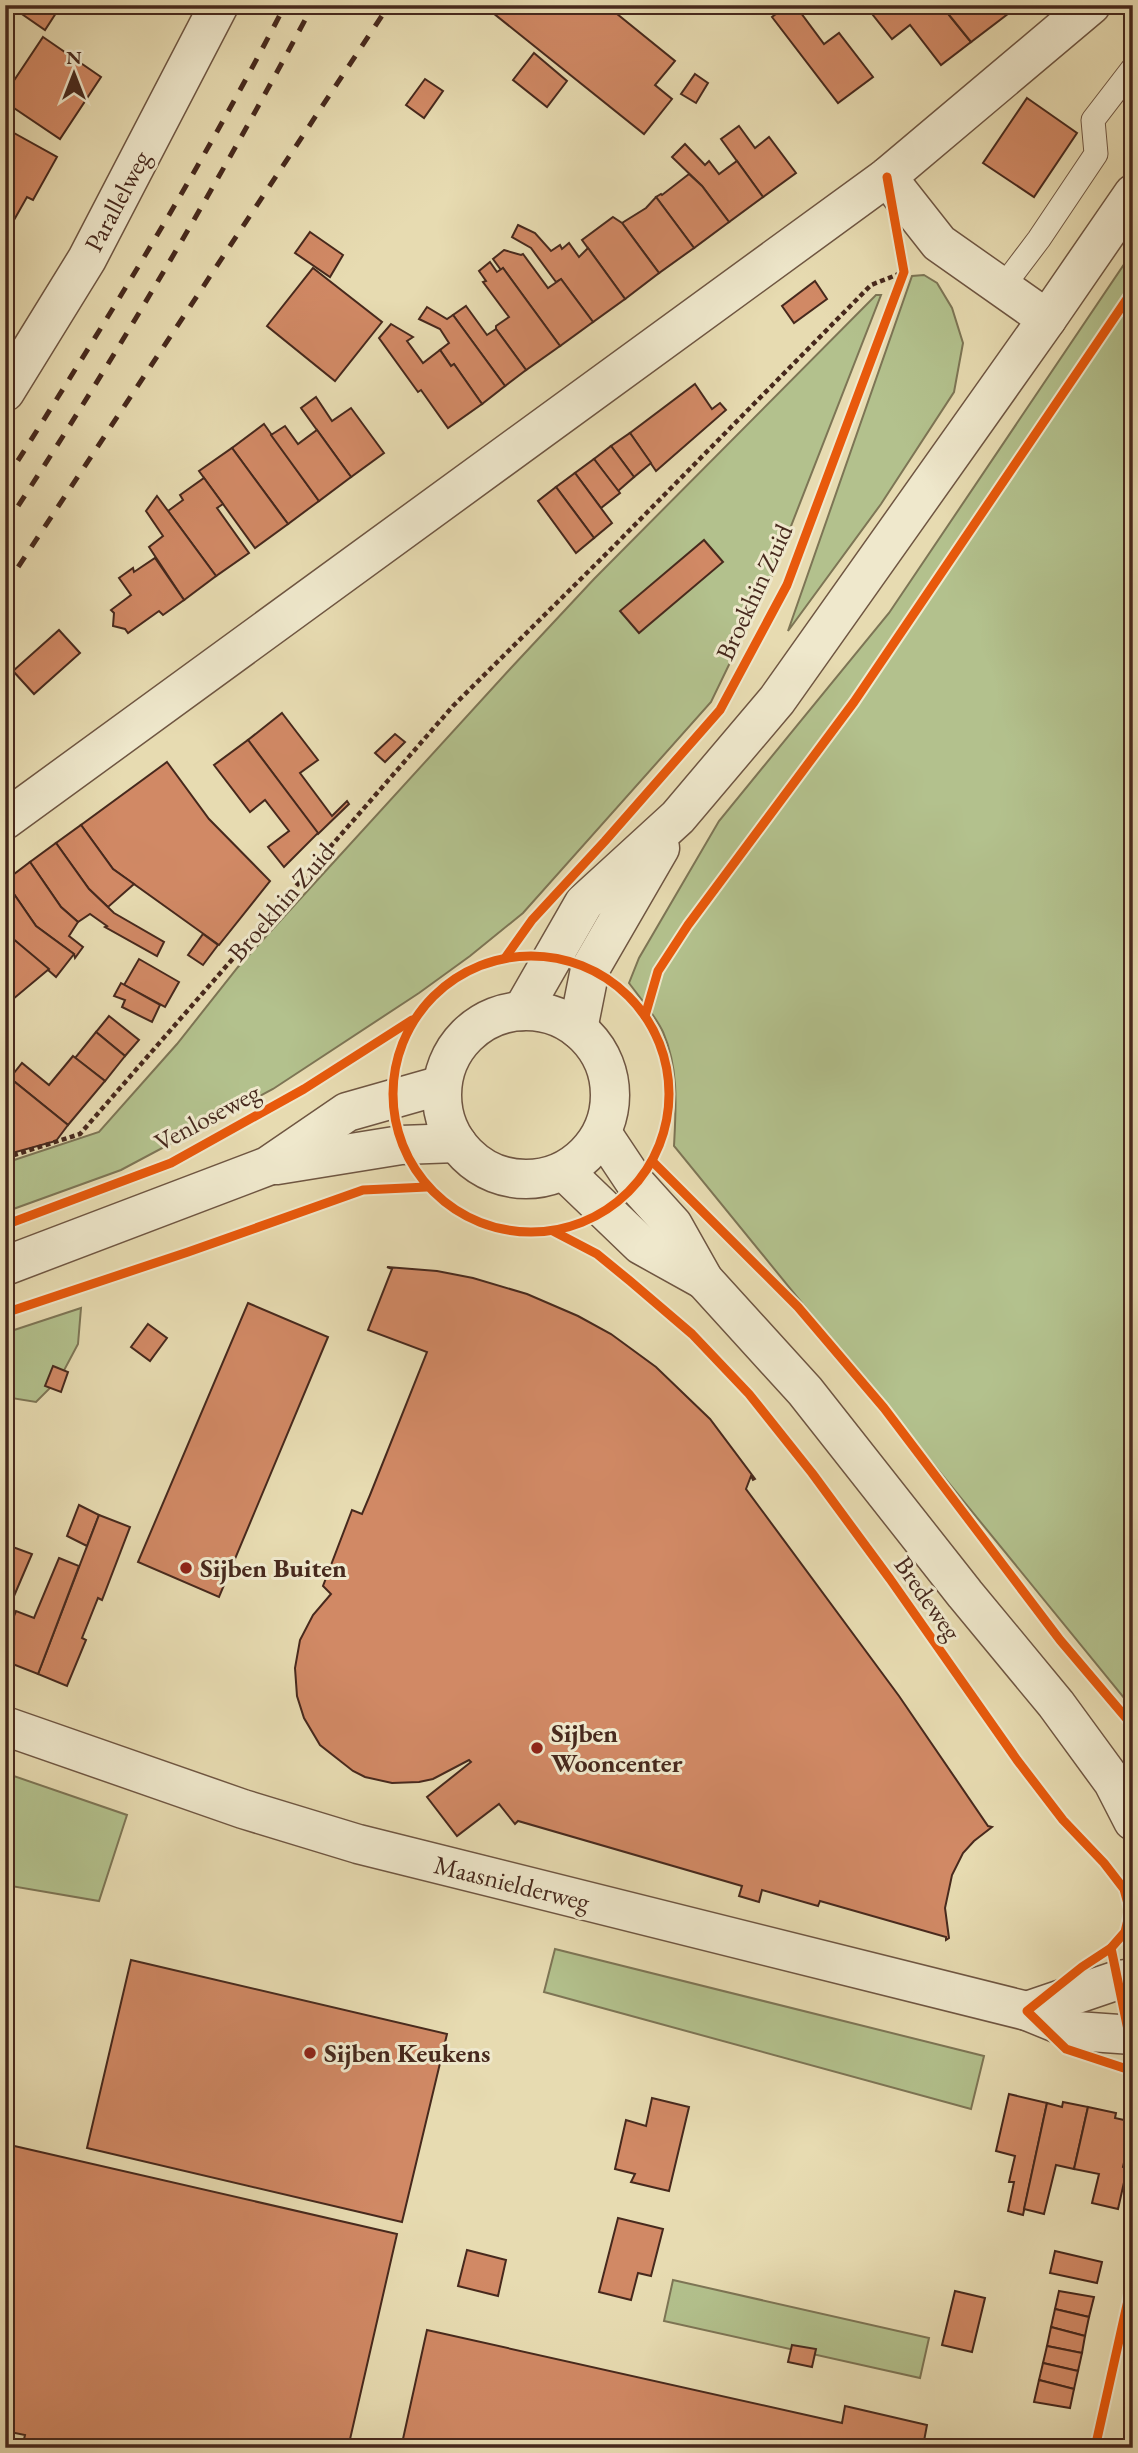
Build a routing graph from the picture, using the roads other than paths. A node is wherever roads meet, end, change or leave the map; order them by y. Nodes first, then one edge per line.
1 (219, 5) edge
2 (1091, 5) edge
3 (1133, 68) edge
4 (887, 177) junction
5 (1133, 194) edge
6 (1002, 288) junction
7 (1046, 319) junction
8 (5, 392) edge
9 (678, 817) junction
10 (5, 820) edge
11 (522, 1012) junction
12 (578, 1029) junction
13 (442, 1085) junction
14 (602, 1133) junction
15 (457, 1143) junction
16 (268, 1166) junction
17 (564, 1171) junction
18 (5, 1266) edge
19 (704, 1280) junction
20 (5, 1726) edge
21 (1133, 1821) edge
22 (1133, 1978) edge
23 (1027, 2011) junction
24 (1133, 2035) edge

1 - 8 street, Parallelweg
2 - 4 street
3 - 6 lane
4 - 6 street
4 - 10 street
5 - 7 street
6 - 7 street
7 - 9 street
9 - 11 street
9 - 12 street
11 - 12 street
11 - 13 street
12 - 14 street
13 - 15 street
13 - 16 street
14 - 17 street
14 - 19 street, Bredeweg
15 - 16 street
15 - 17 street
16 - 18 street
17 - 19 street, Bredeweg
19 - 21 street, Bredeweg
20 - 23 street, Maasnielderweg
22 - 23 street
23 - 24 street, Maasnielderweg

